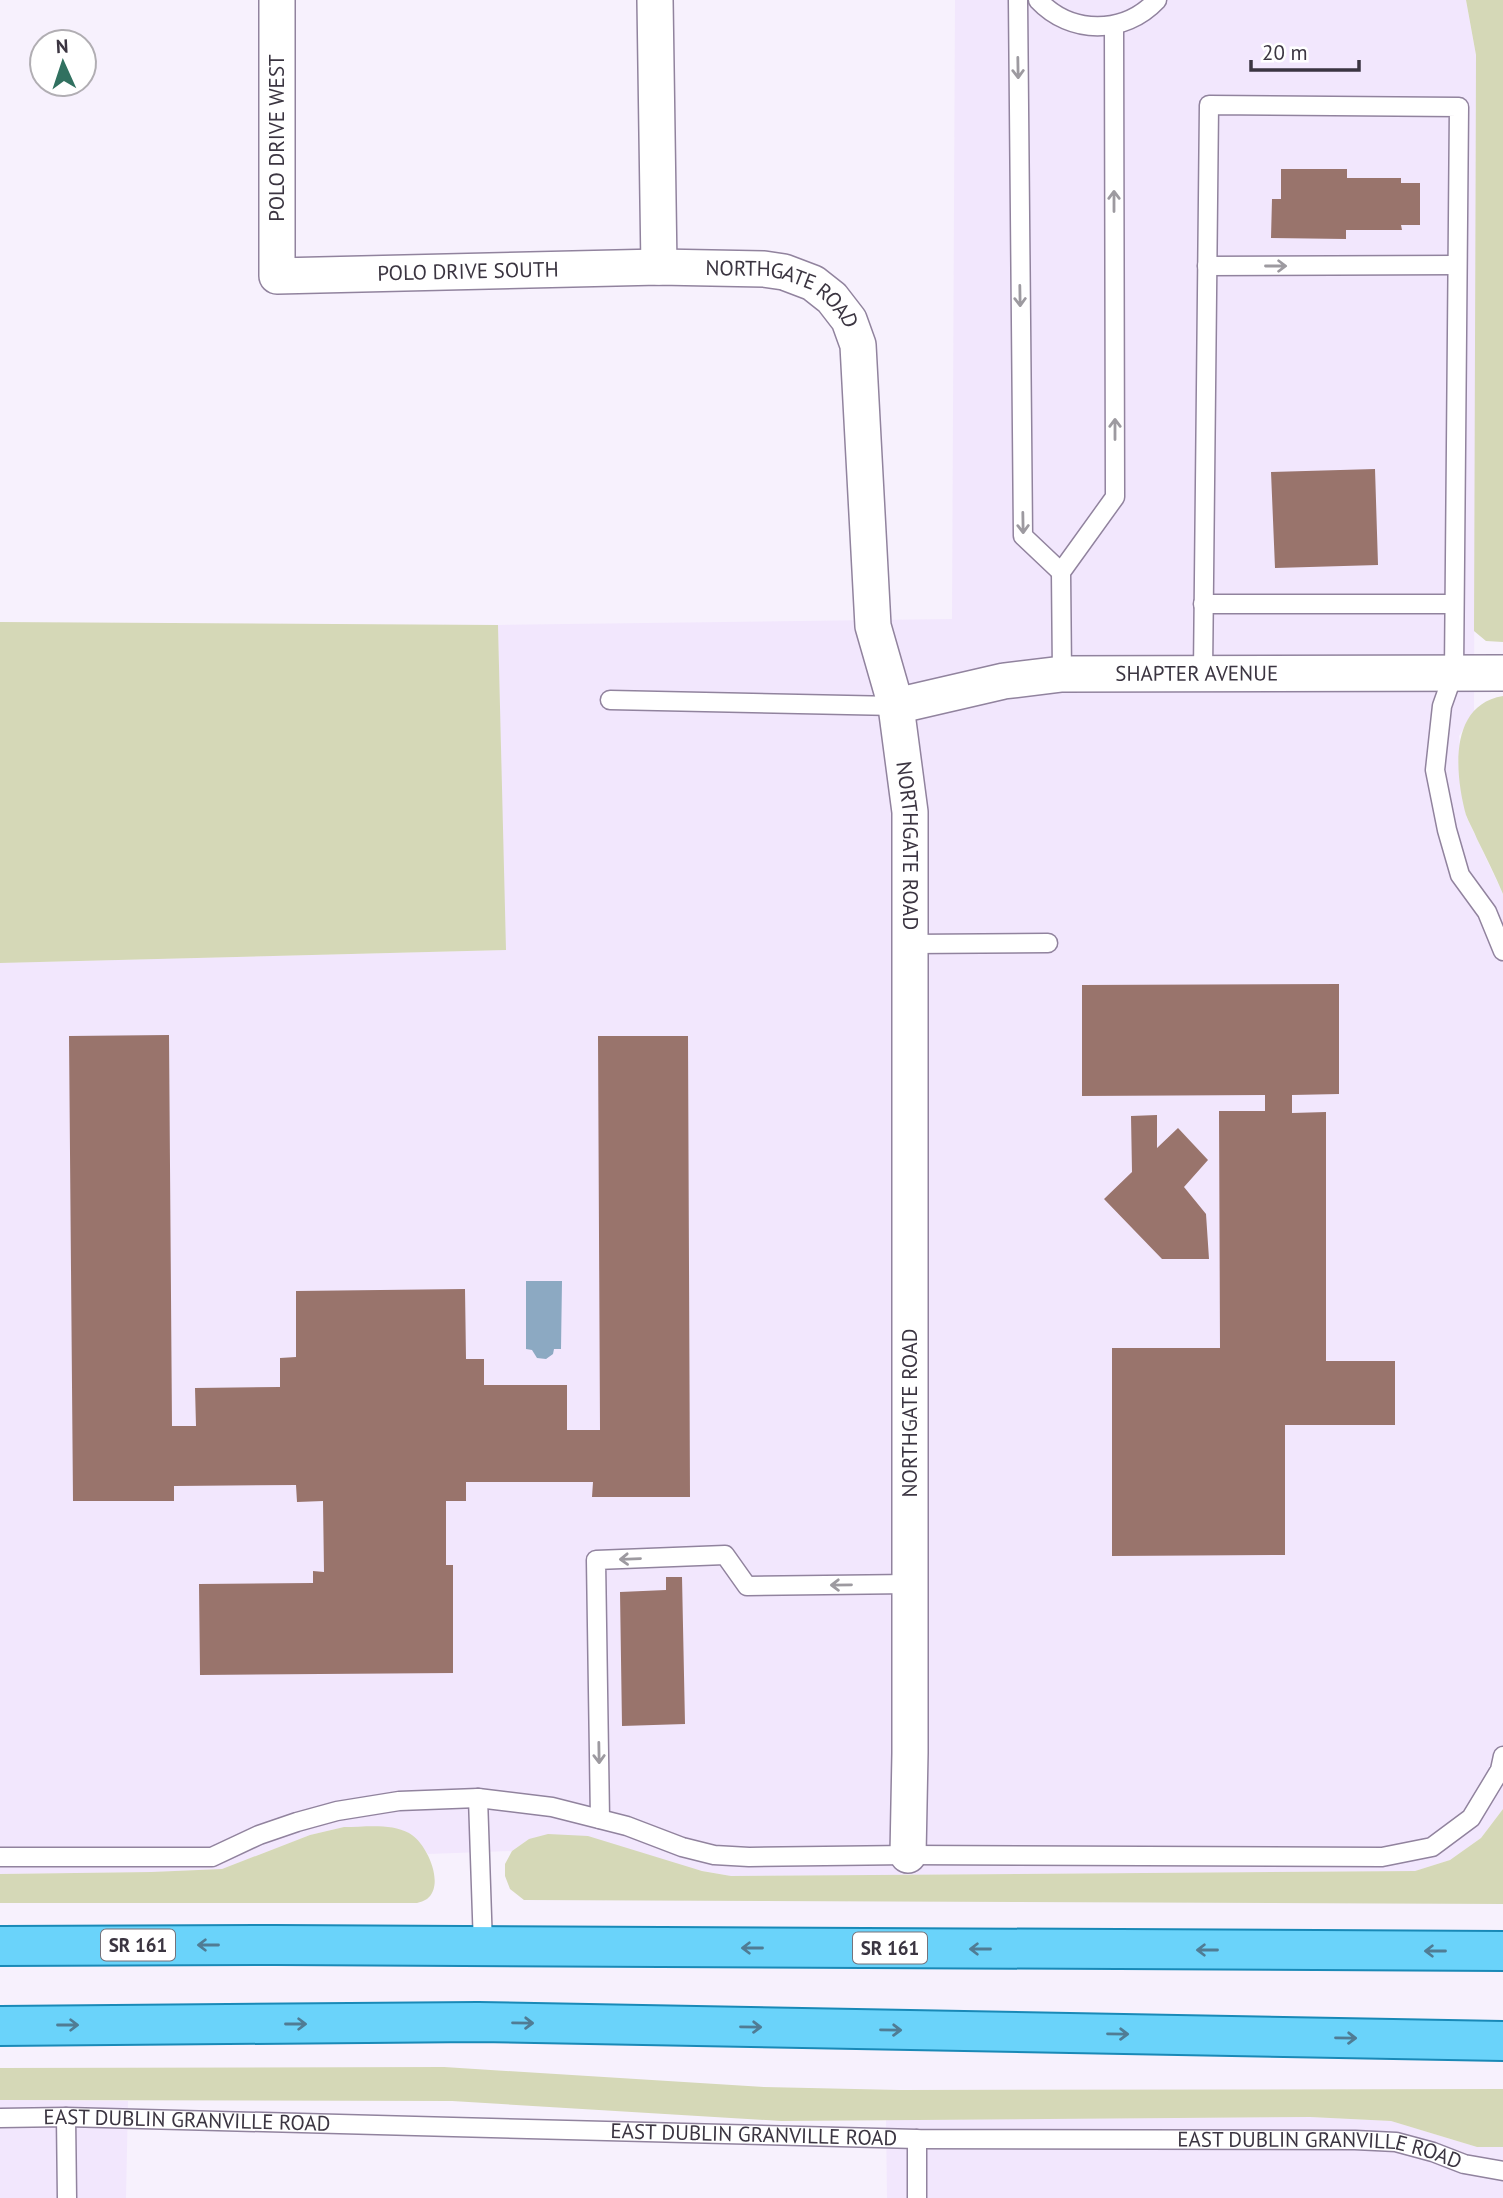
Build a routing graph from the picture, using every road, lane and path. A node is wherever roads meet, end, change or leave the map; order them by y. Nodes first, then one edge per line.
1 (276, 0) edge
2 (655, 0) edge
3 (1017, 0) edge
4 (1038, 0) edge
5 (1157, 0) edge
6 (1114, 26) junction
7 (1457, 265) junction
8 (1207, 266) junction
9 (659, 267) junction
10 (277, 275) joint
11 (1061, 572) junction
12 (1203, 604) junction
13 (1454, 604) junction
14 (1203, 673) junction
15 (1454, 673) junction
16 (1503, 673) edge
17 (1062, 674) junction
18 (610, 700) dead end
19 (896, 706) junction
20 (1048, 943) dead end
21 (910, 944) junction
22 (1503, 951) edge
23 (910, 1584) junction
24 (1503, 1756) edge
25 (478, 1798) junction
26 (600, 1819) junction
27 (908, 1854) junction
28 (0, 1857) edge
29 (0, 1946) edge
30 (483, 1946) junction
31 (1503, 1951) edge
32 (0, 2026) edge
33 (1503, 2041) edge
34 (66, 2117) junction
35 (0, 2119) edge
36 (916, 2139) junction
37 (1503, 2171) edge
38 (67, 2198) edge
39 (917, 2198) edge

1 - 10 street, POLO DRIVE WEST
2 - 9 street
3 -> 11 lane
4 - 6 lane
5 - 6 lane
11 -> 6 lane
8 -> 7 lane
7 - 8 lane
7 - 13 lane
8 - 12 lane
9 - 10 street, POLO DRIVE SOUTH
9 - 19 street, NORTHGATE ROAD
11 - 17 lane
12 - 13 lane
12 - 14 lane
13 - 15 lane
14 - 15 street, SHAPTER AVENUE
14 - 17 street, SHAPTER AVENUE
15 - 16 street, SHAPTER AVENUE
15 - 22 lane
17 - 19 street, SHAPTER AVENUE
18 - 19 lane
19 - 21 street, NORTHGATE ROAD
20 - 21 lane
21 - 23 street, NORTHGATE ROAD
23 -> 26 lane
23 - 27 street, NORTHGATE ROAD
24 - 27 lane
25 - 26 lane
25 - 28 lane
25 - 30 lane
26 - 27 lane
30 -> 29 main road, SR 161
31 -> 30 main road, SR 161
32 -> 33 main road
34 - 35 lane, EAST DUBLIN GRANVILLE ROAD
34 - 36 lane, EAST DUBLIN GRANVILLE ROAD
34 - 38 lane
36 - 37 lane, EAST DUBLIN GRANVILLE ROAD
36 - 39 lane

